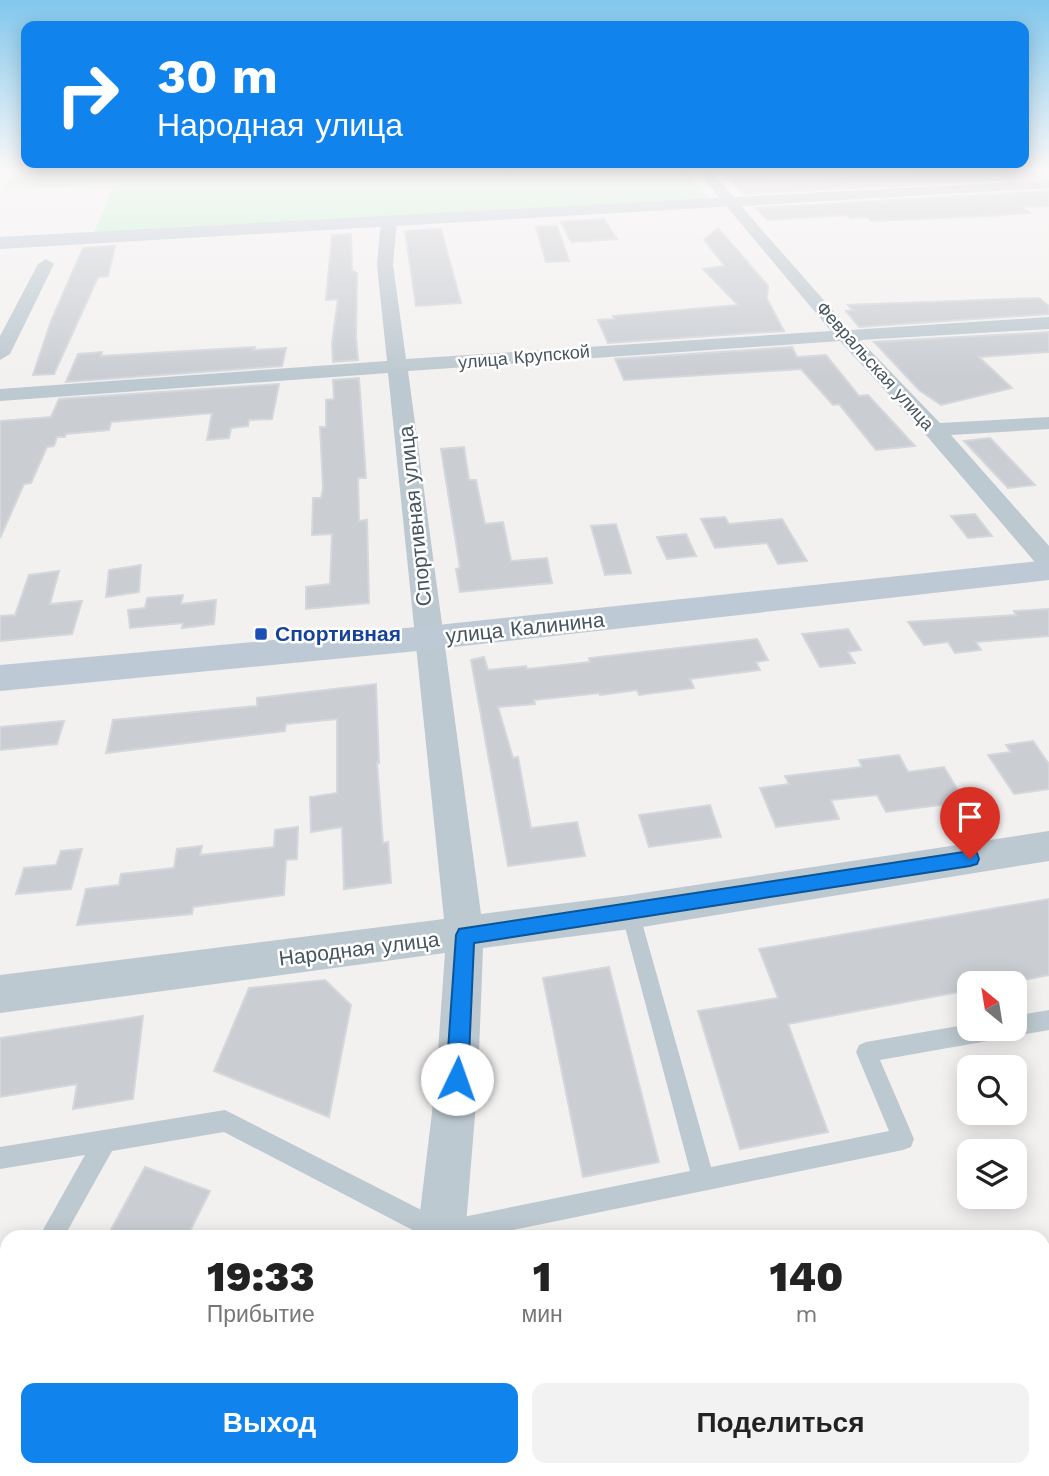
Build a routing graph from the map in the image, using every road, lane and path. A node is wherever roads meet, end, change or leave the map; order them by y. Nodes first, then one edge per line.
1 (73, 239) edge
2 (387, 239) edge
3 (762, 239) edge
4 (0, 243) edge
5 (46, 264) dead end
6 (1049, 323) edge
7 (846, 337) junction
8 (0, 354) edge
9 (399, 367) junction
10 (0, 395) edge
11 (1049, 423) edge
12 (934, 430) junction
13 (1049, 562) edge
14 (1049, 570) edge
15 (428, 638) junction
16 (0, 678) edge
17 (1049, 846) edge
18 (630, 912) junction
19 (465, 935) junction
20 (0, 994) edge
21 (1049, 1020) edge
22 (1027, 1024) edge
23 (957, 1036) edge
24 (104, 1141) junction
25 (0, 1158) edge
26 (704, 1181) junction
27 (55, 1230) edge
28 (432, 1230) edge
29 (442, 1230) edge
30 (465, 1230) edge

1 - 4 street
2 - 9 street, Спортивная улица
3 - 7 street, Февральская улица
5 - 8 street
6 - 7 street, улица Крупской
7 - 9 street, улица Крупской
7 - 12 street, Февральская улица
9 - 10 street, улица Крупской
9 - 15 street, Спортивная улица
11 - 12 street
12 - 13 street, Февральская улица
14 - 15 street, улица Калинина
15 - 16 street, улица Калинина
15 - 19 street, Спортивная улица
17 - 18 street, Народная улица
18 - 19 street, Народная улица
18 - 26 lane
19 - 20 street, Народная улица
19 - 29 street, Спортивная улица
21 - 22 lane
23 - 26 lane
24 - 25 lane
24 - 27 lane
24 - 28 lane
26 - 30 lane

